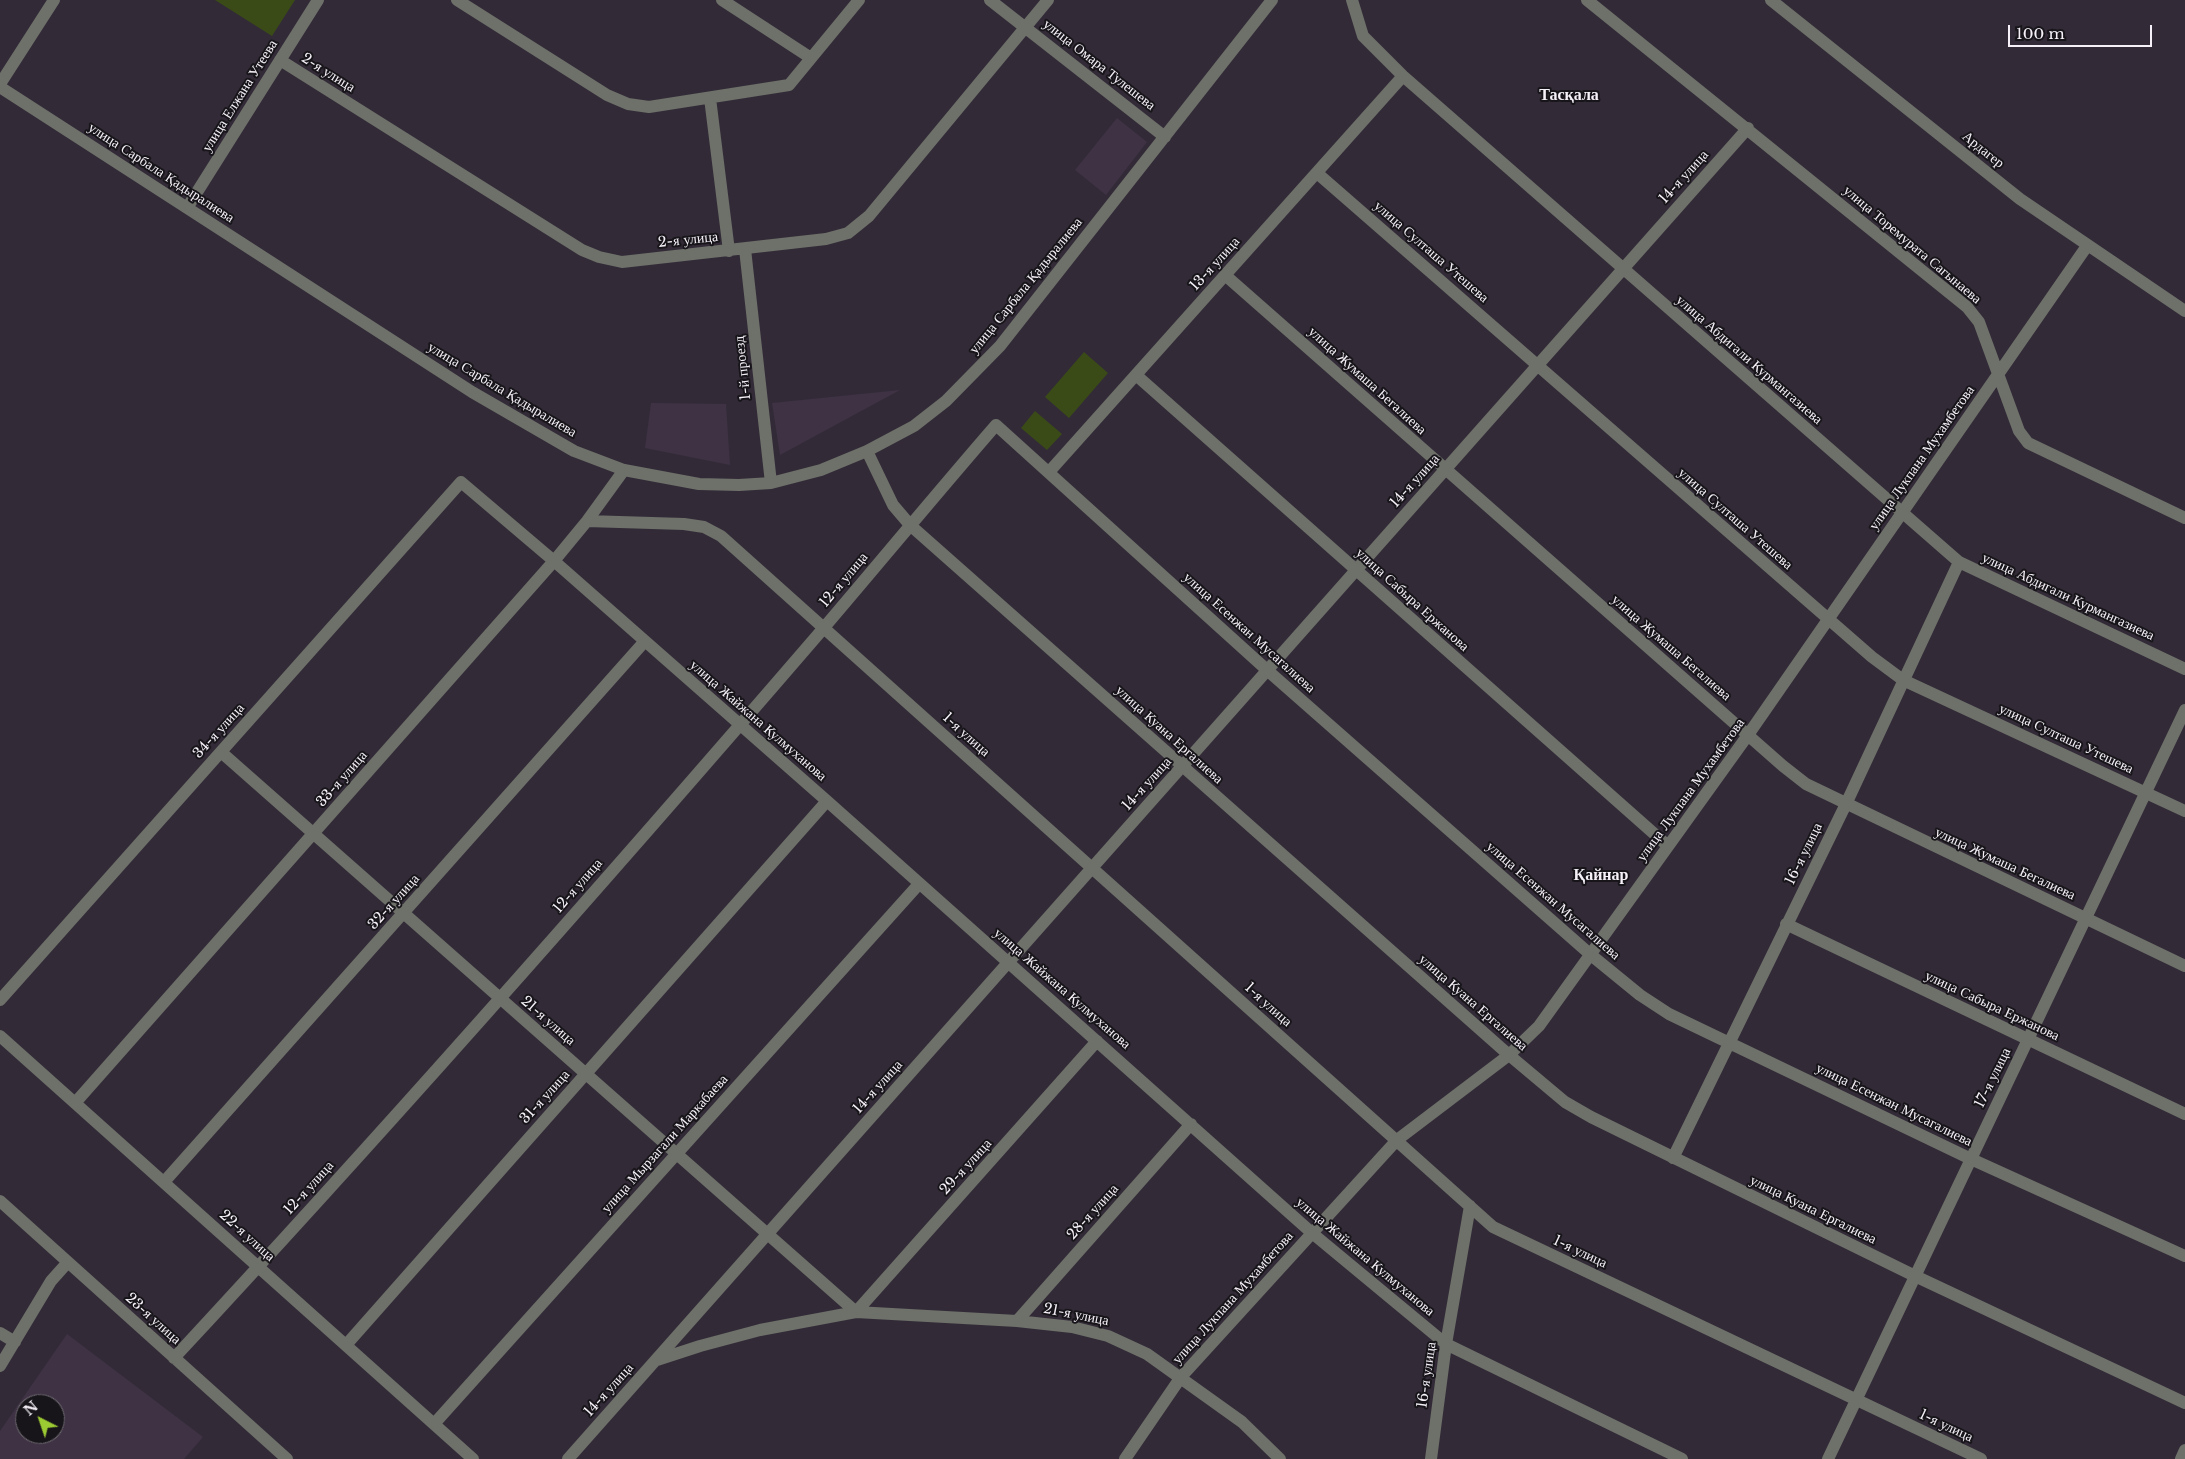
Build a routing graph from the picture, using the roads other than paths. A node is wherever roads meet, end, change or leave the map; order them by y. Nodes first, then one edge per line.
1 (54, 0) edge
2 (318, 0) edge
3 (456, 0) edge
4 (722, 0) edge
5 (859, 0) edge
6 (990, 0) edge
7 (1048, 0) edge
8 (1272, 0) edge
9 (1352, 0) edge
10 (1587, 0) edge
11 (1771, 0) edge
12 (1026, 27) junction
13 (811, 58) junction
14 (280, 60) junction
15 (1403, 76) junction
16 (0, 86) edge
17 (710, 98) junction
18 (1748, 128) junction
19 (1165, 136) junction
20 (1317, 172) junction
21 (187, 208) junction
22 (2087, 246) junction
23 (746, 249) junction
24 (728, 251) junction
25 (1623, 269) junction
26 (1226, 275) junction
27 (2185, 311) edge
28 (1537, 366) junction
29 (1999, 373) junction
30 (1136, 375) junction
31 (996, 425) joint
32 (867, 451) junction
33 (624, 470) junction
34 (1445, 470) junction
35 (1049, 472) junction
36 (461, 482) joint
37 (771, 483) junction
38 (1902, 513) junction
39 (2185, 518) edge
40 (587, 521) junction
41 (910, 525) junction
42 (554, 561) junction
43 (1958, 562) junction
44 (1356, 570) junction
45 (1827, 620) junction
46 (824, 627) junction
47 (645, 641) junction
48 (2185, 669) edge
49 (1267, 670) junction
50 (1902, 680) junction
51 (2185, 710) edge
52 (740, 724) junction
53 (1748, 735) junction
54 (221, 752) junction
55 (1182, 766) junction
56 (2146, 792) junction
57 (827, 801) junction
58 (1846, 804) junction
59 (2185, 811) edge
60 (314, 834) junction
61 (1668, 846) junction
62 (1092, 868) junction
63 (919, 884) junction
64 (404, 914) junction
65 (2086, 919) junction
66 (1786, 924) junction
67 (1592, 955) junction
68 (1008, 962) junction
69 (2185, 966) edge
70 (500, 998) junction
71 (0, 1000) edge
72 (0, 1036) edge
73 (2028, 1040) junction
74 (1098, 1041) junction
75 (1730, 1042) junction
76 (1508, 1056) junction
77 (586, 1074) junction
78 (75, 1103) junction
79 (2185, 1114) edge
80 (1191, 1124) junction
81 (1397, 1140) junction
82 (676, 1154) junction
83 (1673, 1158) junction
84 (1971, 1159) junction
85 (164, 1182) junction
86 (0, 1201) edge
87 (1470, 1206) junction
88 (1312, 1233) junction
89 (767, 1234) junction
90 (2185, 1256) edge
91 (68, 1262) junction
92 (258, 1267) junction
93 (1915, 1276) junction
94 (856, 1312) junction
95 (1017, 1321) junction
96 (0, 1333) edge
97 (15, 1342) junction
98 (1446, 1344) junction
99 (346, 1345) junction
100 (174, 1358) junction
101 (654, 1361) junction
102 (0, 1366) edge
103 (1181, 1378) junction
104 (1856, 1400) junction
105 (2185, 1403) edge
106 (434, 1424) junction
107 (2185, 1450) edge
108 (287, 1459) edge
109 (473, 1459) edge
110 (568, 1459) edge
111 (1125, 1459) edge
112 (1280, 1459) edge
113 (1431, 1459) edge
114 (1682, 1459) edge
115 (1828, 1459) edge
116 (1981, 1459) edge
117 (2181, 1459) edge

1 - 16 street
2 - 14 street, улица Елжана Утеева
3 - 17 street
4 - 13 street
5 - 13 street
6 - 12 street, улица Омара Тулешева
7 - 12 street, 2-я улица
8 - 19 street, улица Сарбала Қадыралиева
9 - 15 street, улица Абдигали Курмангазиева
10 - 18 street, улица Торемурата Сагынаева
11 - 22 street, Ардагер
12 - 19 street, улица Омара Тулешева
12 - 23 street, 2-я улица
13 - 17 street
14 - 21 street, улица Елжана Утеева
14 - 24 street, 2-я улица
15 - 20 street, 13-я улица
15 - 25 street, улица Абдигали Курмангазиева
16 - 21 street, улица Сарбала Қадыралиева
17 - 24 street
18 - 25 street, 14-я улица
18 - 29 street, улица Торемурата Сагынаева
19 - 32 street, улица Сарбала Қадыралиева
20 - 26 street, 13-я улица
20 - 28 street, улица Султаша Утешева
21 - 33 street, улица Сарбала Қадыралиева
22 - 27 street, Ардагер
22 - 29 street, улица Лукпана Мухамбетова
23 - 24 street, 2-я улица
23 - 37 street, 1-й проезд
25 - 28 street, 14-я улица
25 - 38 street, улица Абдигали Курмангазиева
26 - 30 street, 13-я улица
26 - 34 street, улица Жумаша Бегалиева
28 - 34 street, 14-я улица
28 - 45 street, улица Султаша Утешева
29 - 38 street, улица Лукпана Мухамбетова
29 - 39 street, улица Торемурата Сагынаева
30 - 35 street, 13-я улица
30 - 44 street, улица Сабыра Ержанова
31 - 35 street, улица Есенжан Мусагалиева
31 - 41 street, 12-я улица
32 - 37 street, улица Сарбала Қадыралиева
32 - 41 street, улица Куана Ергалиева
33 - 37 street, улица Сарбала Қадыралиева
33 - 40 street, 33-я улица
34 - 44 street, 14-я улица
34 - 53 street, улица Жумаша Бегалиева
35 - 49 street, улица Есенжан Мусагалиева
36 - 42 street, улица Жайжана Кулмуханова
36 - 54 street, 34-я улица
38 - 43 street, улица Абдигали Курмангазиева
38 - 45 street, улица Лукпана Мухамбетова
40 - 42 street, 33-я улица
40 - 46 street, 1-я улица
41 - 46 street, 12-я улица
41 - 55 street, улица Куана Ергалиева
42 - 47 street, улица Жайжана Кулмуханова
42 - 60 street, 33-я улица
43 - 48 street, улица Абдигали Курмангазиева
43 - 50 street, 16-я улица
44 - 49 street, 14-я улица
44 - 61 street, улица Сабыра Ержанова
45 - 50 street, улица Султаша Утешева
45 - 53 street, улица Лукпана Мухамбетова
46 - 52 street, 12-я улица
46 - 62 street, 1-я улица
47 - 52 street, улица Жайжана Кулмуханова
47 - 64 street, 32-я улица
49 - 55 street, 14-я улица
49 - 67 street, улица Есенжан Мусагалиева
50 - 56 street, улица Султаша Утешева
50 - 58 street, 16-я улица
51 - 56 street, 17-я улица
52 - 57 street, улица Жайжана Кулмуханова
52 - 70 street, 12-я улица
53 - 58 street, улица Жумаша Бегалиева
53 - 61 street, улица Лукпана Мухамбетова
54 - 60 street, 21-я улица
54 - 71 street, 34-я улица
55 - 62 street, 14-я улица
55 - 76 street, улица Куана Ергалиева
56 - 59 street, улица Султаша Утешева
56 - 65 street, 17-я улица
57 - 63 street, улица Жайжана Кулмуханова
57 - 77 street, 31-я улица
58 - 65 street, улица Жумаша Бегалиева
58 - 66 street, 16-я улица
60 - 64 street, 21-я улица
60 - 78 street, 33-я улица
61 - 67 street, улица Лукпана Мухамбетова
62 - 68 street, 14-я улица
62 - 81 street, 1-я улица
63 - 68 street, улица Жайжана Кулмуханова
63 - 82 street, улица Мырзагали Маркабаева
64 - 70 street, 21-я улица
64 - 85 street, 32-я улица
65 - 69 street, улица Жумаша Бегалиева
65 - 73 street, 17-я улица
66 - 73 street, улица Сабыра Ержанова
66 - 75 street, 16-я улица
67 - 75 street, улица Есенжан Мусагалиева
67 - 76 street, улица Лукпана Мухамбетова
68 - 74 street, улица Жайжана Кулмуханова
68 - 89 street, 14-я улица
70 - 77 street, 21-я улица
70 - 92 street, 12-я улица
72 - 78 street, 22-я улица
73 - 79 street, улица Сабыра Ержанова
73 - 84 street, 17-я улица
74 - 80 street, улица Жайжана Кулмуханова
74 - 94 street, 29-я улица
75 - 83 street, 16-я улица
75 - 84 street, улица Есенжан Мусагалиева
76 - 81 street, улица Лукпана Мухамбетова
76 - 83 street, улица Куана Ергалиева
77 - 82 street, 21-я улица
77 - 99 street, 31-я улица
78 - 85 street, 22-я улица
80 - 88 street, улица Жайжана Кулмуханова
80 - 95 street, 28-я улица
81 - 87 street, 1-я улица
81 - 88 street, улица Лукпана Мухамбетова
82 - 89 street, 21-я улица
82 - 106 street, улица Мырзагали Маркабаева
83 - 93 street, улица Куана Ергалиева
84 - 90 street, улица Есенжан Мусагалиева
84 - 93 street, 17-я улица
85 - 92 street, 22-я улица
86 - 91 street, 23-я улица
87 - 98 street, 16-я улица
87 - 104 street, 1-я улица
88 - 98 street, улица Жайжана Кулмуханова
88 - 103 street, улица Лукпана Мухамбетова
89 - 94 street, 21-я улица
89 - 101 street, 14-я улица
91 - 97 street
91 - 100 street, 23-я улица
92 - 99 street, 22-я улица
92 - 100 street, 12-я улица
93 - 104 street, 17-я улица
93 - 105 street, улица Куана Ергалиева
94 - 95 street, 21-я улица
94 - 101 street, 21-я улица
95 - 103 street, 21-я улица
96 - 97 street
97 - 102 street
98 - 113 street, 16-я улица
98 - 114 street, улица Жайжана Кулмуханова
99 - 106 street, 22-я улица
100 - 108 street, 23-я улица
101 - 110 street, 14-я улица
103 - 111 street, улица Лукпана Мухамбетова
103 - 112 street, 21-я улица
104 - 115 street, 17-я улица
104 - 116 street, 1-я улица
106 - 109 street, 22-я улица
107 - 117 street

